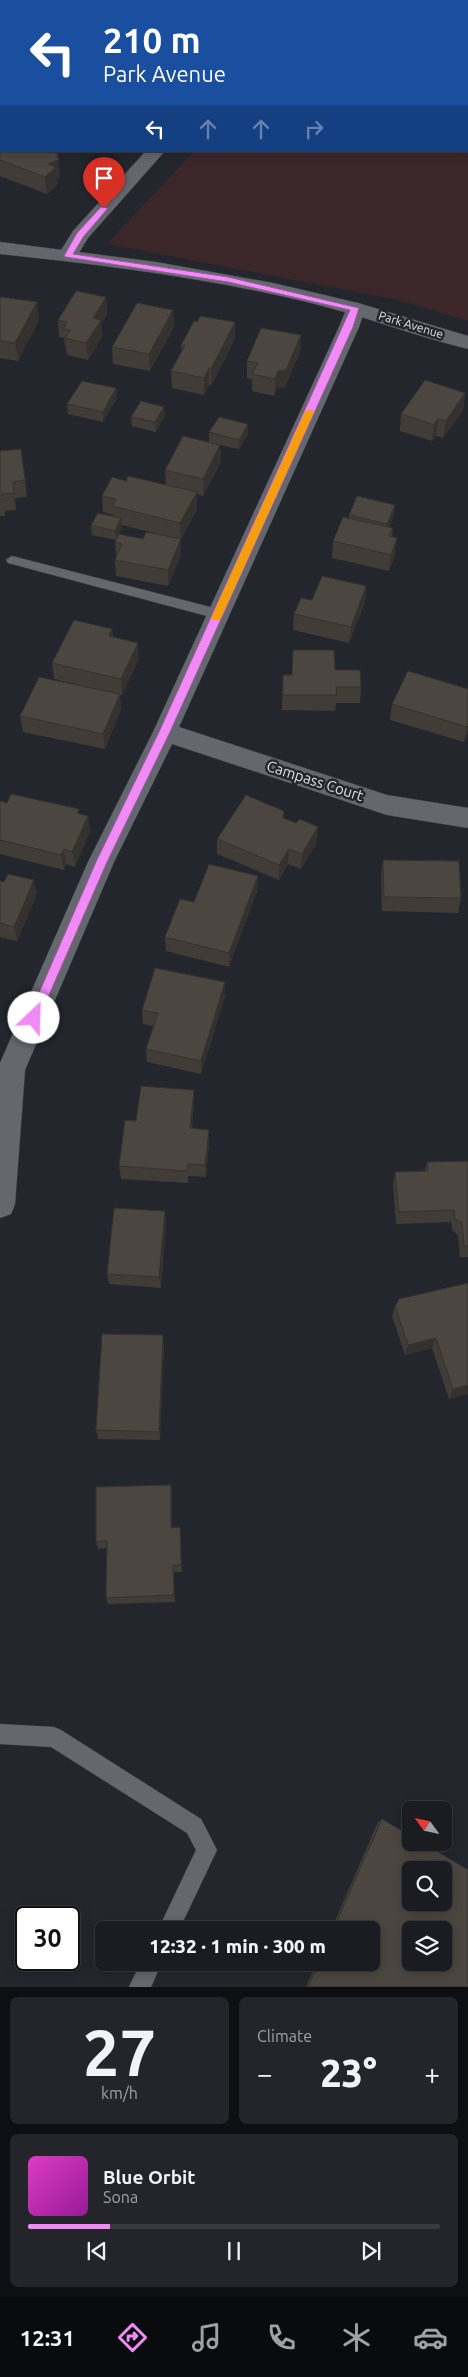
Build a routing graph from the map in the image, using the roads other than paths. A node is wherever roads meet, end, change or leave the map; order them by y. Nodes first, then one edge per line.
1 (155, 152) edge
2 (0, 248) edge
3 (68, 256) junction
4 (355, 308) junction
5 (468, 343) edge
6 (12, 560) dead end
7 (218, 614) junction
8 (164, 732) junction
9 (468, 818) edge
10 (0, 1204) edge
11 (0, 1734) edge
12 (172, 1921) edge
13 (148, 1971) edge
14 (140, 1987) edge

1 - 3 street
2 - 3 street, Park Avenue
3 - 4 street, Park Avenue
4 - 5 street, Park Avenue
4 - 7 street
6 - 7 lane
7 - 8 street
8 - 9 street, Campass Court
8 - 10 street
11 - 12 lane
13 - 14 lane

